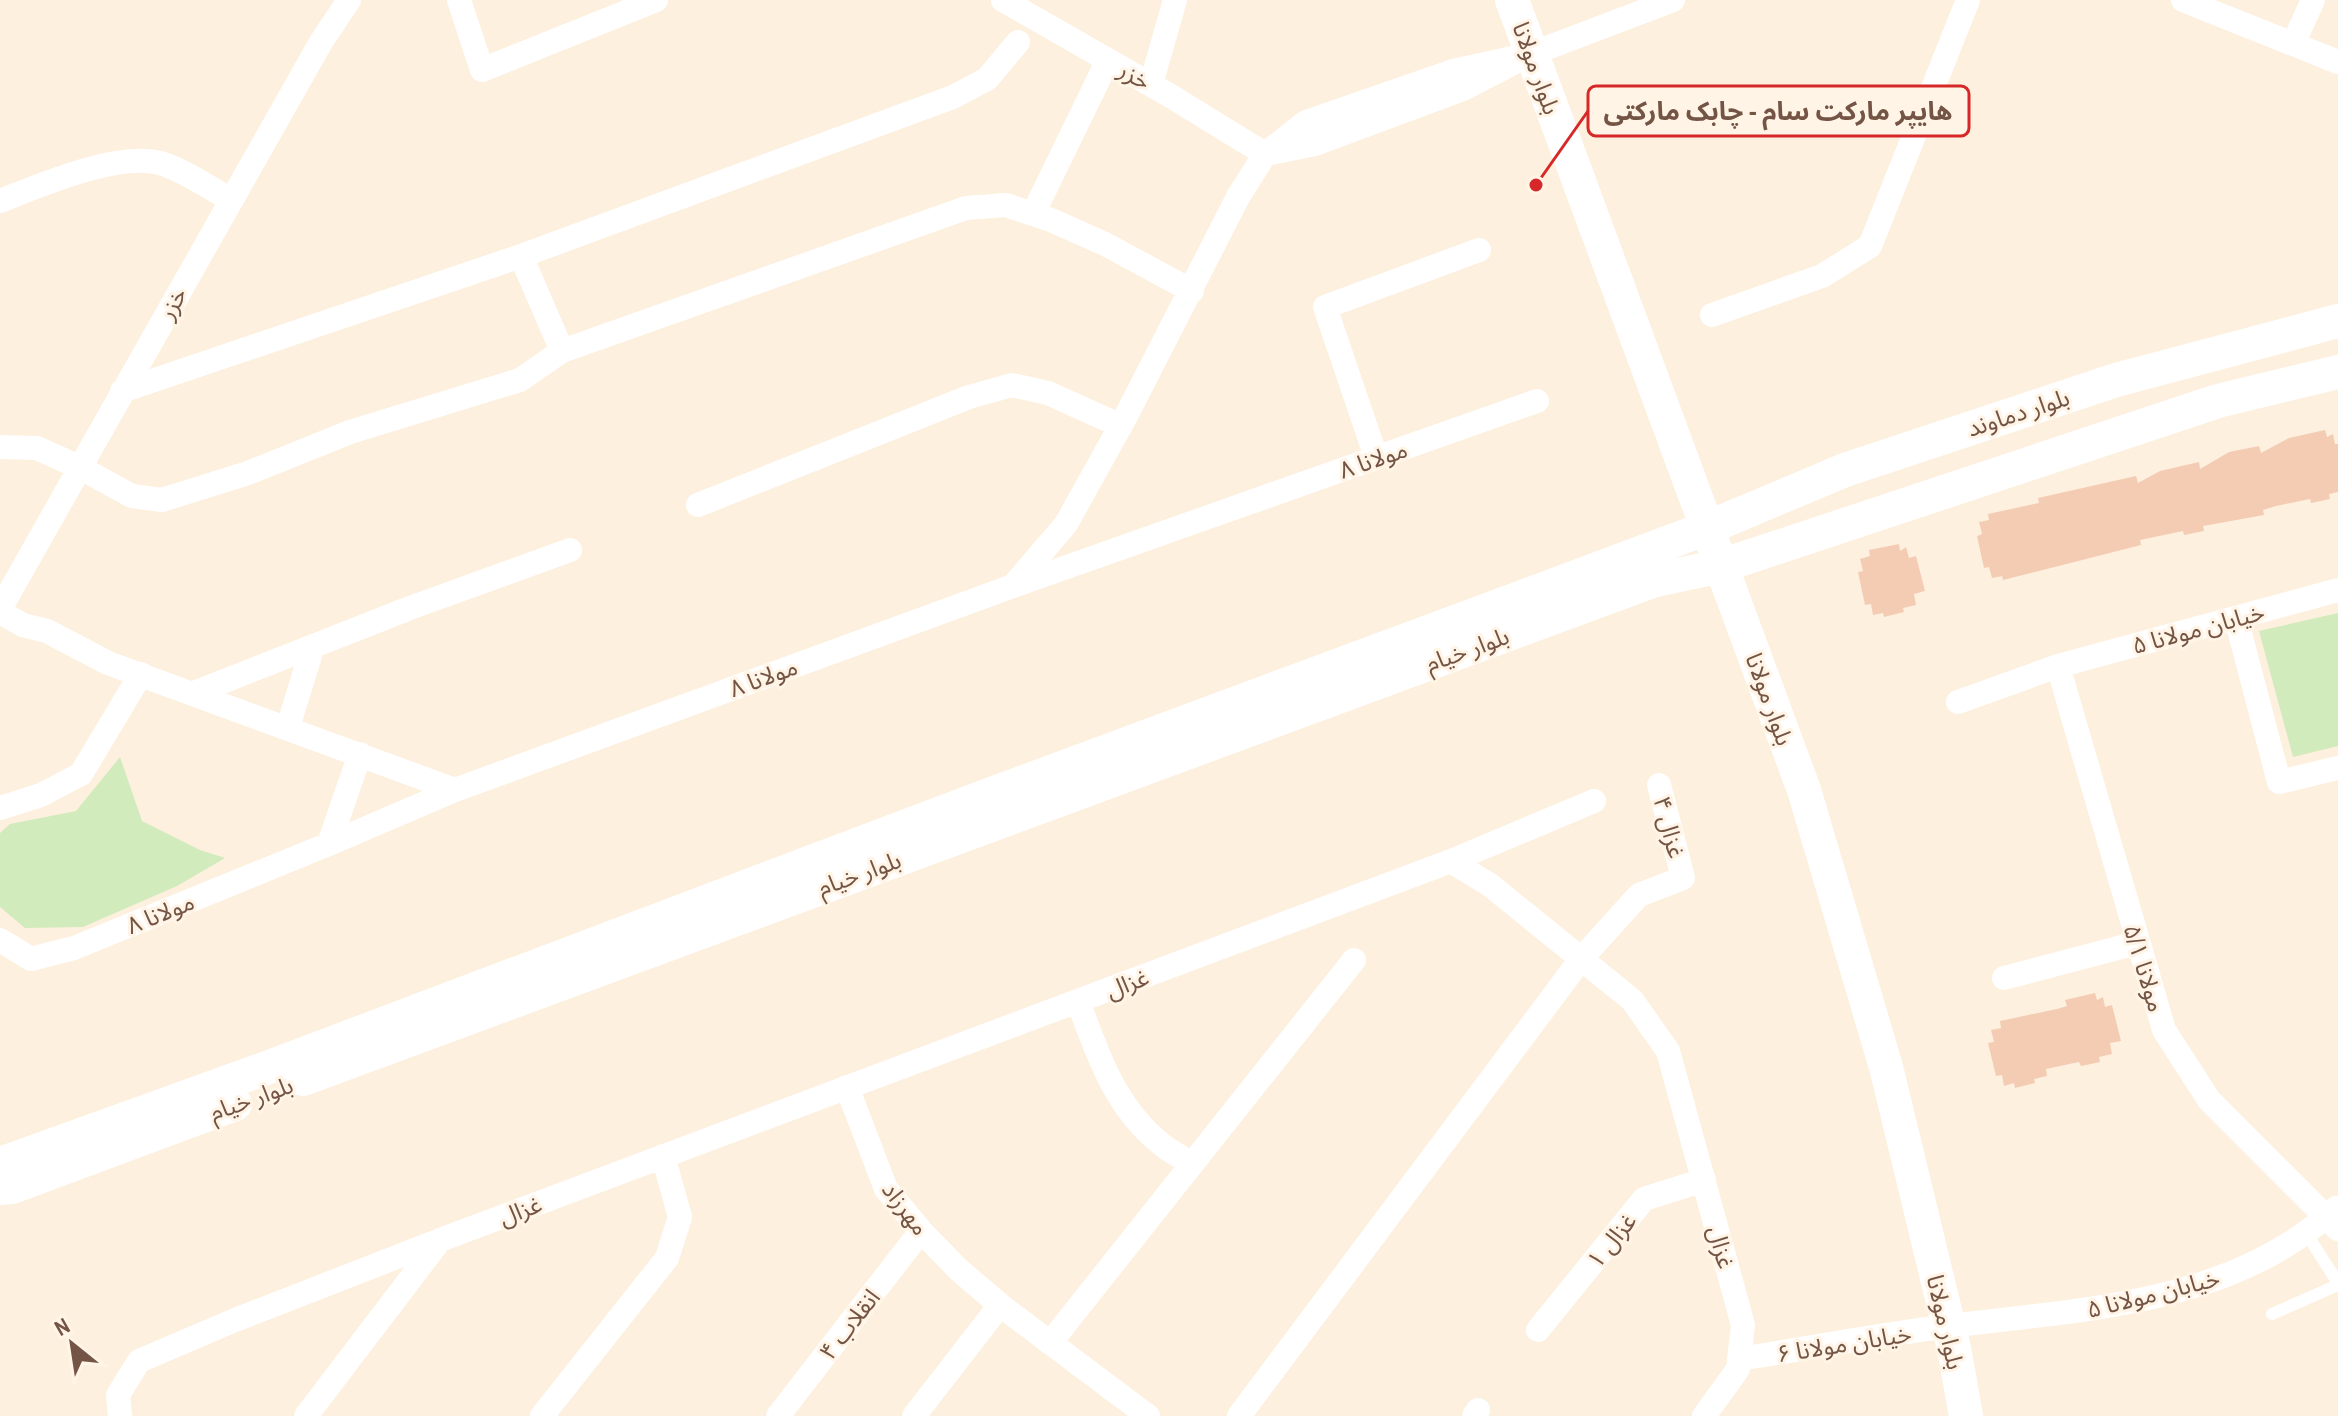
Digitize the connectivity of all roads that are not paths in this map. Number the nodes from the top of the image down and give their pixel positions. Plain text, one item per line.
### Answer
1 (349, 0) edge
2 (459, 0) edge
3 (656, 0) edge
4 (1003, 0) edge
5 (1175, 0) edge
6 (1512, 0) edge
7 (1673, 0) edge
8 (1968, 0) edge
9 (2183, 0) edge
10 (2313, 0) edge
11 (1018, 42) dead end
12 (2293, 44) junction
13 (1531, 54) junction
14 (1108, 60) junction
15 (2338, 62) edge
16 (1151, 84) junction
17 (1265, 154) junction
18 (231, 200) junction
19 (0, 201) edge
20 (1033, 214) junction
21 (1479, 250) dead end
22 (521, 256) junction
23 (1192, 291) junction
24 (1712, 315) dead end
25 (2338, 321) edge
26 (562, 351) junction
27 (2338, 372) edge
28 (122, 391) junction
29 (1537, 401) dead end
30 (1121, 426) junction
31 (0, 447) edge
32 (1376, 457) junction
33 (79, 467) junction
34 (698, 505) dead end
35 (1707, 528) junction
36 (570, 550) dead end
37 (1721, 566) junction
38 (1013, 586) junction
39 (2338, 590) edge
40 (0, 611) edge
41 (2236, 618) junction
42 (12, 627) edge
43 (313, 646) junction
44 (2058, 666) junction
45 (141, 674) junction
46 (194, 693) junction
47 (1958, 702) dead end
48 (288, 727) junction
49 (360, 754) junction
50 (2338, 768) edge
51 (1659, 785) dead end
52 (455, 790) junction
53 (1594, 801) dead end
54 (0, 808) edge
55 (329, 844) junction
56 (1451, 861) junction
57 (0, 940) edge
58 (2137, 943) junction
59 (1581, 959) junction
60 (1354, 960) dead end
61 (2004, 978) dead end
62 (1078, 1001) junction
63 (847, 1087) junction
64 (663, 1156) junction
65 (1191, 1163) junction
66 (0, 1164) edge
67 (1704, 1180) junction
68 (0, 1188) edge
69 (2334, 1217) edge
70 (921, 1231) junction
71 (2306, 1233) junction
72 (440, 1240) junction
73 (2338, 1284) edge
74 (1000, 1305) junction
75 (2272, 1314) dead end
76 (1948, 1326) junction
77 (1538, 1330) dead end
78 (1050, 1343) junction
79 (1739, 1359) junction
80 (120, 1416) edge
81 (306, 1416) edge
82 (542, 1416) edge
83 (778, 1416) edge
84 (914, 1416) edge
85 (1148, 1416) edge
86 (1239, 1416) edge
87 (1704, 1416) edge
88 (1966, 1416) edge

1 - 18 street, خزر
2 - 3 street
4 - 14 street, خزر
5 - 16 street
6 - 13 street, بلوار مولانا
7 - 13 street
8 - 24 street
9 - 12 street
10 - 12 street
11 - 22 street
12 - 15 street
13 - 17 street
13 - 35 street, بلوار مولانا
14 - 16 street, خزر
14 - 20 street
16 - 17 street, خزر
17 - 23 street
18 - 19 street
18 - 28 street, خزر
20 - 23 street
20 - 26 street
21 - 32 street
22 - 26 street
22 - 28 street
23 - 30 street
25 - 35 street, بلوار دماوند
26 - 33 street
27 - 37 street
28 - 33 street, خزر
29 - 32 street, مولانا ۸
30 - 34 street
30 - 38 street
31 - 33 street
32 - 38 street, مولانا ۸
33 - 40 street, خزر
35 - 37 street, بلوار مولانا
35 - 66 street, بلوار خیام
36 - 43 street
37 - 68 street, بلوار خیام
37 - 76 street, بلوار مولانا
38 - 52 street, مولانا ۸
39 - 41 street, خیابان مولانا ۵
40 - 42 street
41 - 44 street, خیابان مولانا ۵
41 - 50 street
42 - 45 street
43 - 46 street
43 - 48 street
44 - 47 street, خیابان مولانا ۵
44 - 58 street, مولانا ۵/۱
45 - 46 street
45 - 54 street
46 - 48 street
48 - 49 street
49 - 52 street
49 - 55 street
51 - 59 street, غزال ۴
52 - 55 street, مولانا ۸
53 - 56 street
55 - 57 street, مولانا ۸
56 - 59 street, غزال
56 - 62 street, غزال
58 - 61 street
58 - 69 street, مولانا ۵/۱
59 - 67 street, غزال
59 - 86 street
60 - 65 street
62 - 63 street, غزال
62 - 65 street
63 - 64 street, غزال
63 - 70 street, مهرزاد
64 - 72 street, غزال
64 - 82 street
65 - 78 street
67 - 77 street, غزال ۱
67 - 79 street, غزال
69 - 71 street, خیابان مولانا ۵
70 - 74 street, مهرزاد
70 - 83 street, انقلاب ۴
71 - 73 lane
71 - 76 street, خیابان مولانا ۵
72 - 80 street, غزال
72 - 81 street
73 - 75 lane
74 - 78 street, مهرزاد
74 - 84 street
76 - 79 street, خیابان مولانا ۶
76 - 88 street, بلوار مولانا
78 - 85 street, مهرزاد
79 - 87 street

